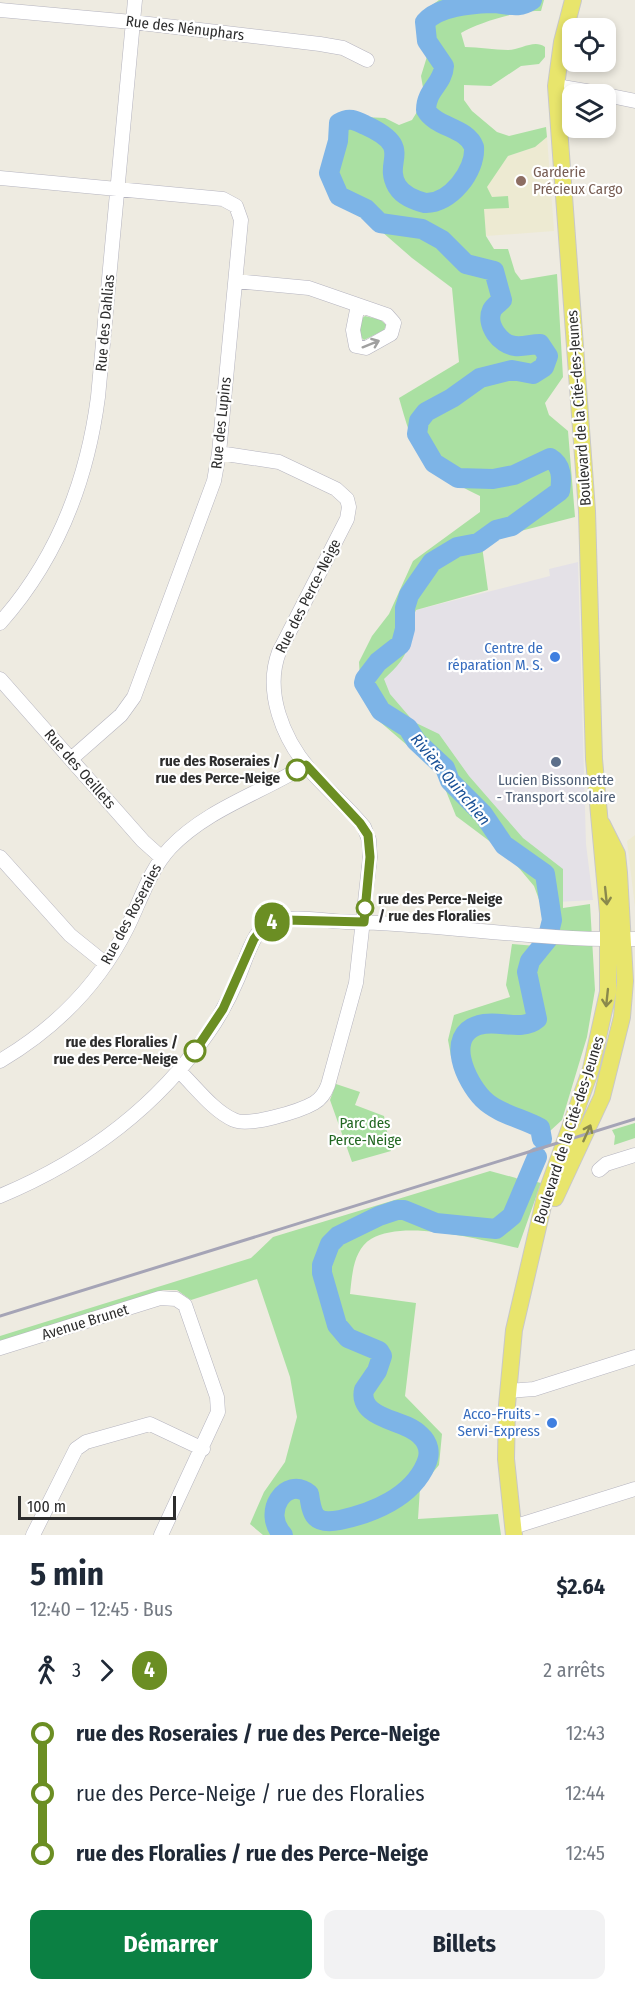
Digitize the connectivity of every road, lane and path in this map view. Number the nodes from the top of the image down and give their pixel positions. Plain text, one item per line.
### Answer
1 (135, 0) edge
2 (573, 0) edge
3 (0, 10) edge
4 (132, 22) junction
5 (367, 60) dead end
6 (556, 86) junction
7 (562, 87) edge
8 (616, 97) edge
9 (635, 101) edge
10 (0, 178) edge
11 (117, 189) junction
12 (236, 281) junction
13 (357, 305) dead end
14 (219, 453) junction
15 (0, 623) edge
16 (0, 679) edge
17 (71, 759) junction
18 (306, 765) junction
19 (0, 857) edge
20 (162, 858) junction
21 (364, 922) junction
22 (622, 939) edge
23 (106, 964) junction
24 (0, 1044) edge
25 (4, 1059) edge
26 (179, 1071) junction
27 (635, 1155) edge
28 (599, 1170) dead end
29 (0, 1196) edge
30 (0, 1348) edge
31 (635, 1357) edge
32 (508, 1391) junction
33 (202, 1449) junction
34 (635, 1489) edge
35 (514, 1531) edge
36 (33, 1535) edge
37 (161, 1535) edge

1 - 4 street, Rue des Dahlias
2 - 6 main road, Boulevard de la Cité-des-Jeunes
3 - 4 street, Rue des Nénuphars
4 - 5 street, Rue des Nénuphars
4 - 11 street, Rue des Dahlias
6 - 7 street
6 - 22 main road, Boulevard de la Cité-des-Jeunes
8 - 9 street
10 - 11 street
11 - 12 street, Rue des Lupins
11 - 15 street, Rue des Dahlias
12 - 13 street
12 - 14 street, Rue des Lupins
14 - 17 street, Rue des Lupins
14 - 18 street, Rue des Perce-Neige
16 - 17 street, Rue des Oeillets
17 - 20 street, Rue des Oeillets
18 - 20 street, Rue des Roseraies
18 - 21 street, Rue des Perce-Neige
19 - 23 street
20 - 23 street, Rue des Roseraies
21 - 22 street
21 - 26 street
21 - 26 street, Rue des Perce-Neige
22 - 32 main road, Boulevard de la Cité-des-Jeunes
23 - 25 street, Rue des Roseraies
24 - 25 street
26 - 29 street
27 - 28 street
30 - 33 street, Avenue Brunet
31 - 32 street
32 - 35 main road, Boulevard de la Cité-des-Jeunes
33 - 36 street
33 - 37 street
34 - 35 street

